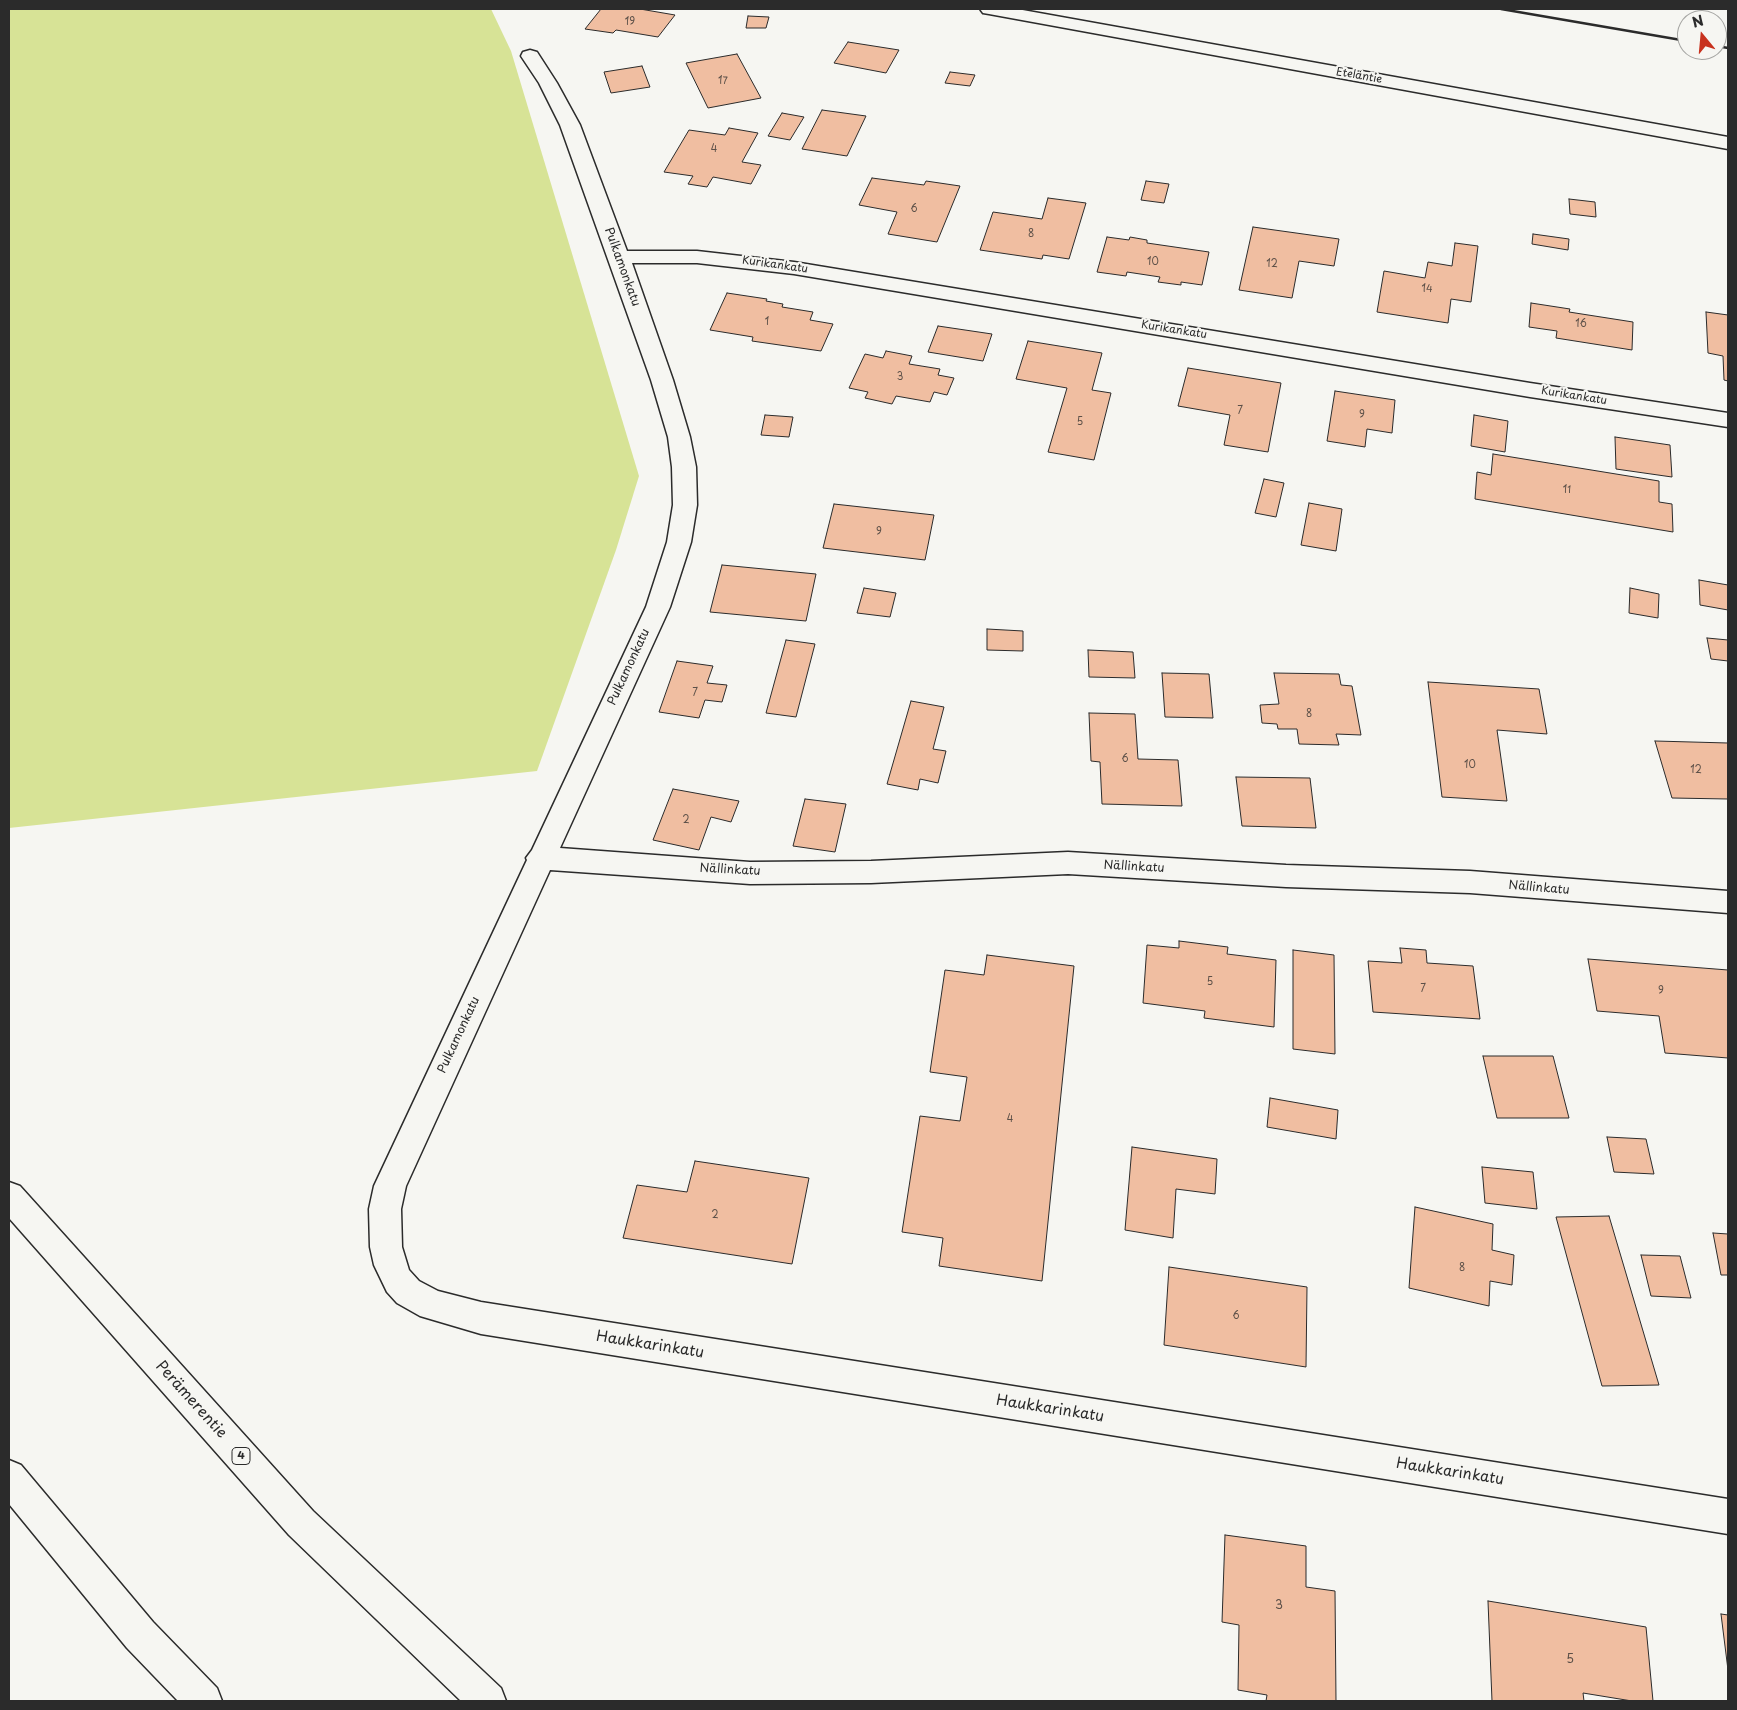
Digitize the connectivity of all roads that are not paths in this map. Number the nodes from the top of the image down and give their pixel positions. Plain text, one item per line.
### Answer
1 (989, 9) edge
2 (530, 56) dead end
3 (1728, 143) edge
4 (619, 257) junction
5 (1728, 420) edge
6 (540, 858) junction
7 (1728, 902) edge
8 (9, 1196) edge
9 (390, 1265) joint
10 (9, 1477) edge
11 (1728, 1517) edge
12 (204, 1701) edge
13 (488, 1701) edge

1 - 3 main road, Eteläntie
2 - 4 main road, Pulkamonkatu
4 - 5 main road, Kurikankatu
4 - 6 main road, Pulkamonkatu
6 - 7 main road, Nällinkatu
6 - 9 main road, Pulkamonkatu
8 - 13 main road, Perämerentie / 4
9 - 11 main road, Haukkarinkatu
10 - 12 main road

